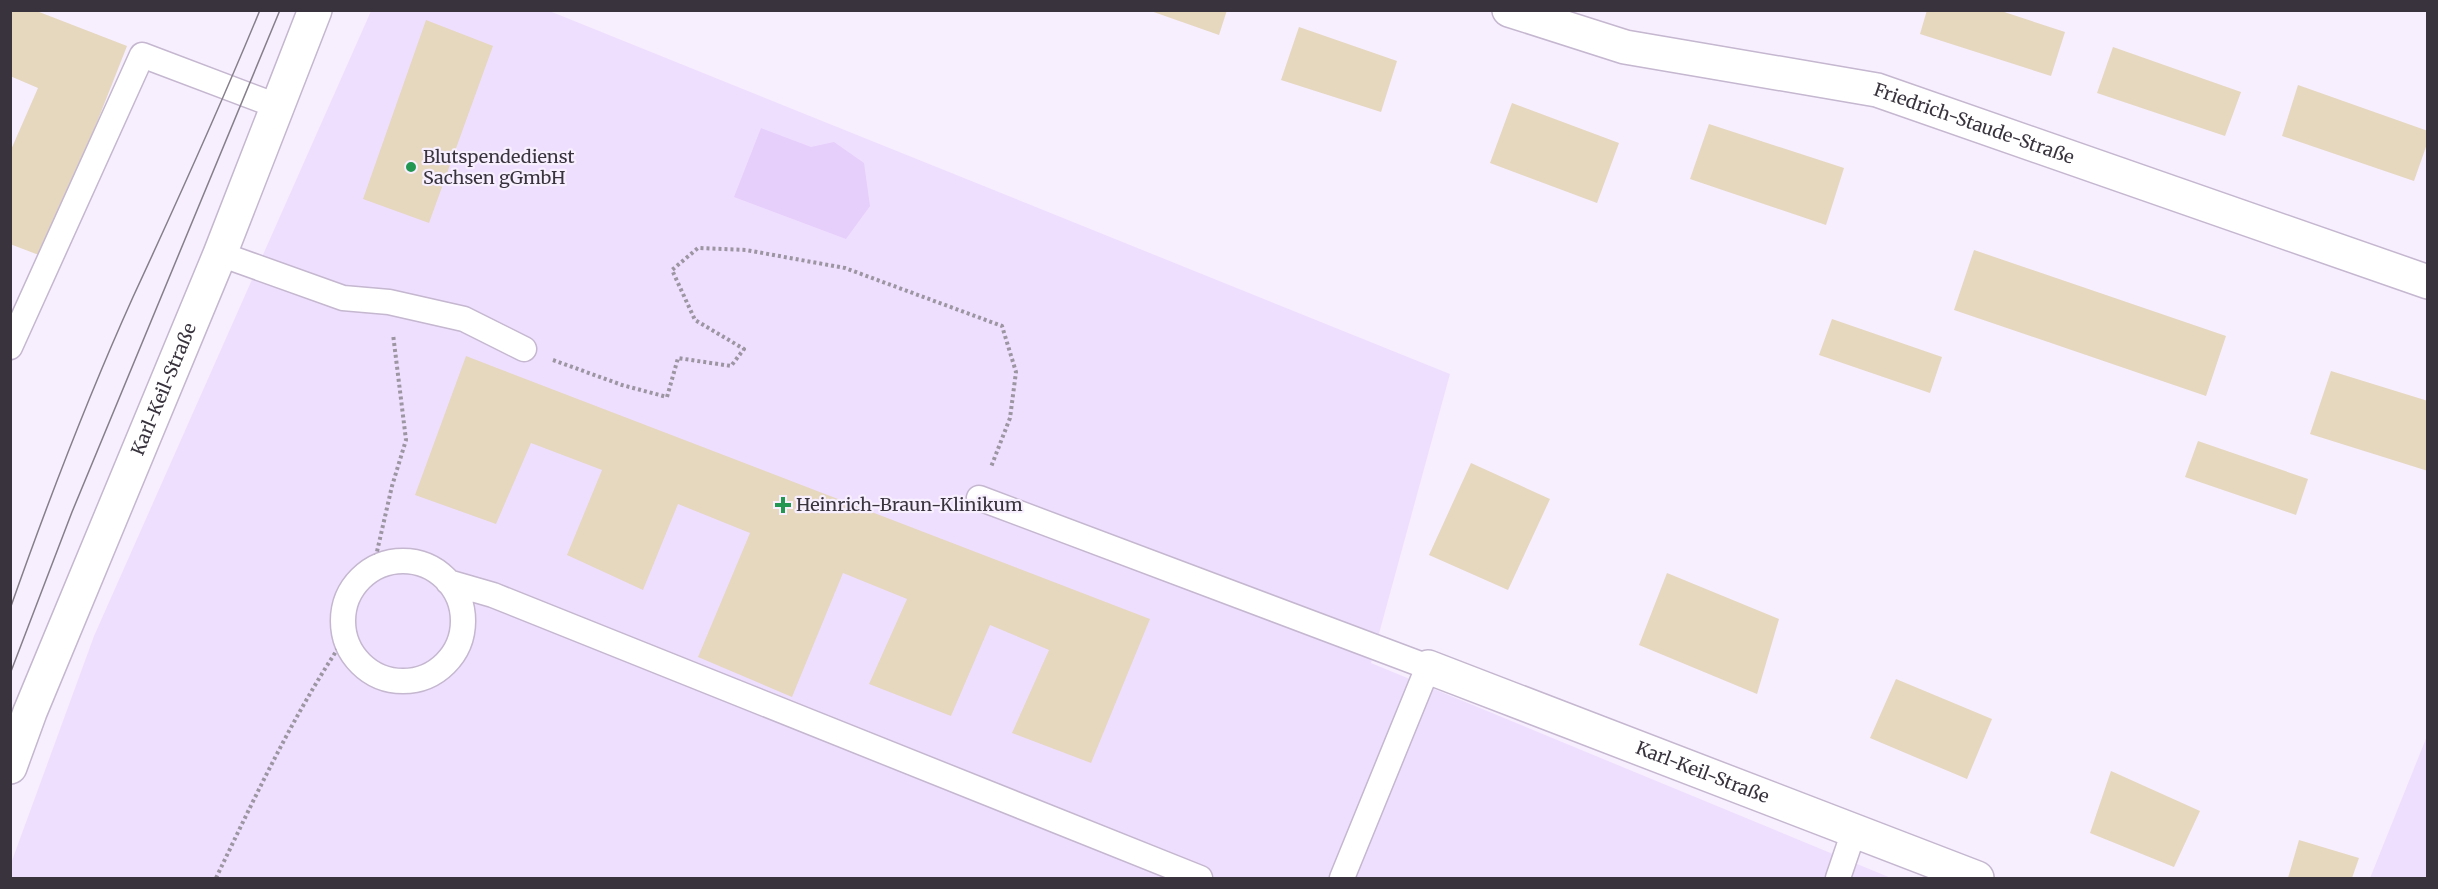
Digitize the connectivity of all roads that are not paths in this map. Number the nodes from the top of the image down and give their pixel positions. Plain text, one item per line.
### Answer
1 (315, 10) edge
2 (1509, 10) edge
3 (277, 106) junction
4 (220, 254) junction
5 (2427, 282) edge
6 (10, 347) edge
7 (524, 349) road end
8 (979, 498) road end
9 (448, 582) junction
10 (1428, 667) junction
11 (10, 767) edge
12 (1854, 831) junction
13 (1200, 879) edge
14 (1341, 879) edge
15 (1838, 879) edge
16 (1977, 879) edge

1 - 3 street, Karl-Keil-Straße
2 - 5 street, Friedrich-Staude-Straße
3 - 4 street, Karl-Keil-Straße
3 - 6 lane
4 - 7 lane
4 - 11 street, Karl-Keil-Straße
8 - 10 lane
9 - 9 lane
9 - 13 lane
10 - 12 street, Karl-Keil-Straße
10 - 14 lane
12 - 15 lane
12 - 16 street, Karl-Keil-Straße

